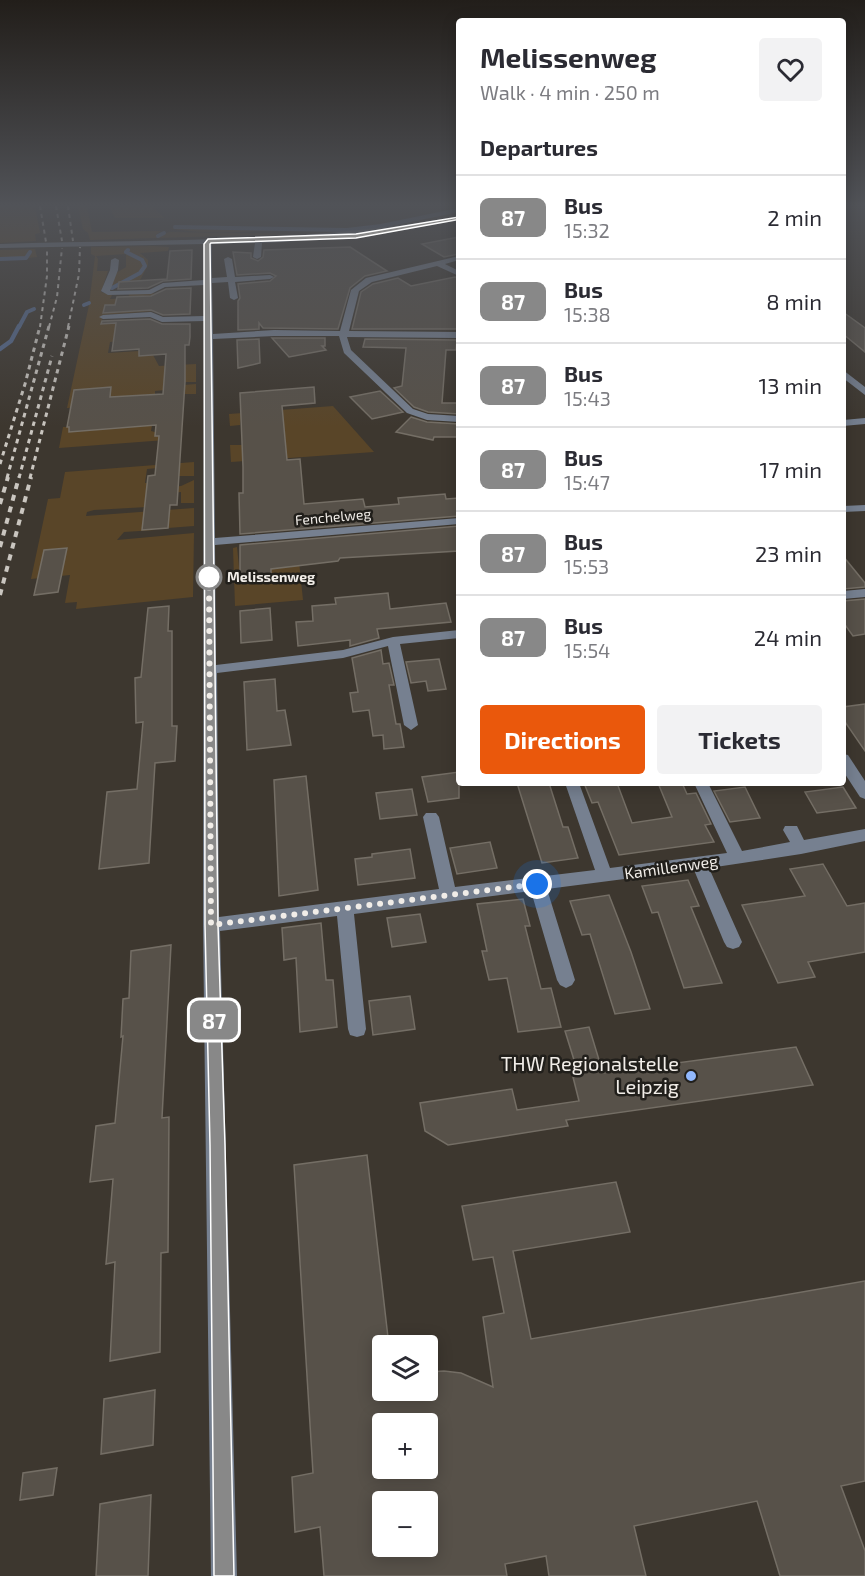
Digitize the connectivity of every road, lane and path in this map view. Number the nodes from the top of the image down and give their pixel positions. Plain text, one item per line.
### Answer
1 (110, 280) edge
2 (232, 280) junction
3 (238, 280) edge
4 (377, 280) edge
5 (208, 281) junction
6 (234, 298) dead end
7 (103, 317) dead end
8 (208, 318) junction
9 (344, 333) junction
10 (456, 335) edge
11 (208, 337) junction
12 (846, 376) edge
13 (865, 392) edge
14 (456, 419) edge
15 (865, 421) edge
16 (846, 423) edge
17 (865, 508) edge
18 (846, 509) edge
19 (456, 521) edge
20 (208, 542) junction
21 (865, 593) edge
22 (846, 595) edge
23 (456, 634) edge
24 (393, 641) junction
25 (208, 670) junction
26 (411, 725) dead end
27 (846, 764) edge
28 (573, 786) edge
29 (702, 786) edge
30 (865, 793) edge
31 (431, 817) dead end
32 (790, 830) dead end
33 (865, 835) edge
34 (801, 848) junction
35 (737, 858) junction
36 (699, 863) junction
37 (605, 875) junction
38 (537, 884) junction
39 (449, 895) junction
40 (345, 908) junction
41 (211, 925) junction
42 (733, 942) dead end
43 (566, 980) dead end
44 (357, 1029) dead end
45 (224, 1576) edge

1 - 5 street
2 - 3 street
2 - 5 street
2 - 6 street
4 - 9 street
5 - 8 street
7 - 8 street
8 - 11 street
9 - 10 street
9 - 11 street
9 - 14 street
11 - 20 street
12 - 13 street
15 - 16 street
17 - 18 street
19 - 20 street, Fenchelweg
20 - 25 street
21 - 22 street
23 - 24 street
24 - 25 street
24 - 26 street
25 - 41 street
27 - 30 street
28 - 37 street, Kamillenweg
29 - 35 street, Kamillenweg
31 - 39 street
32 - 34 street
33 - 34 street, Kamillenweg
34 - 35 street, Kamillenweg
35 - 36 street, Kamillenweg
36 - 37 street, Kamillenweg
36 - 42 street
37 - 38 street, Kamillenweg
38 - 39 street, Kamillenweg
38 - 43 street
39 - 40 street, Kamillenweg
40 - 41 street, Kamillenweg
40 - 44 street
41 - 45 street

